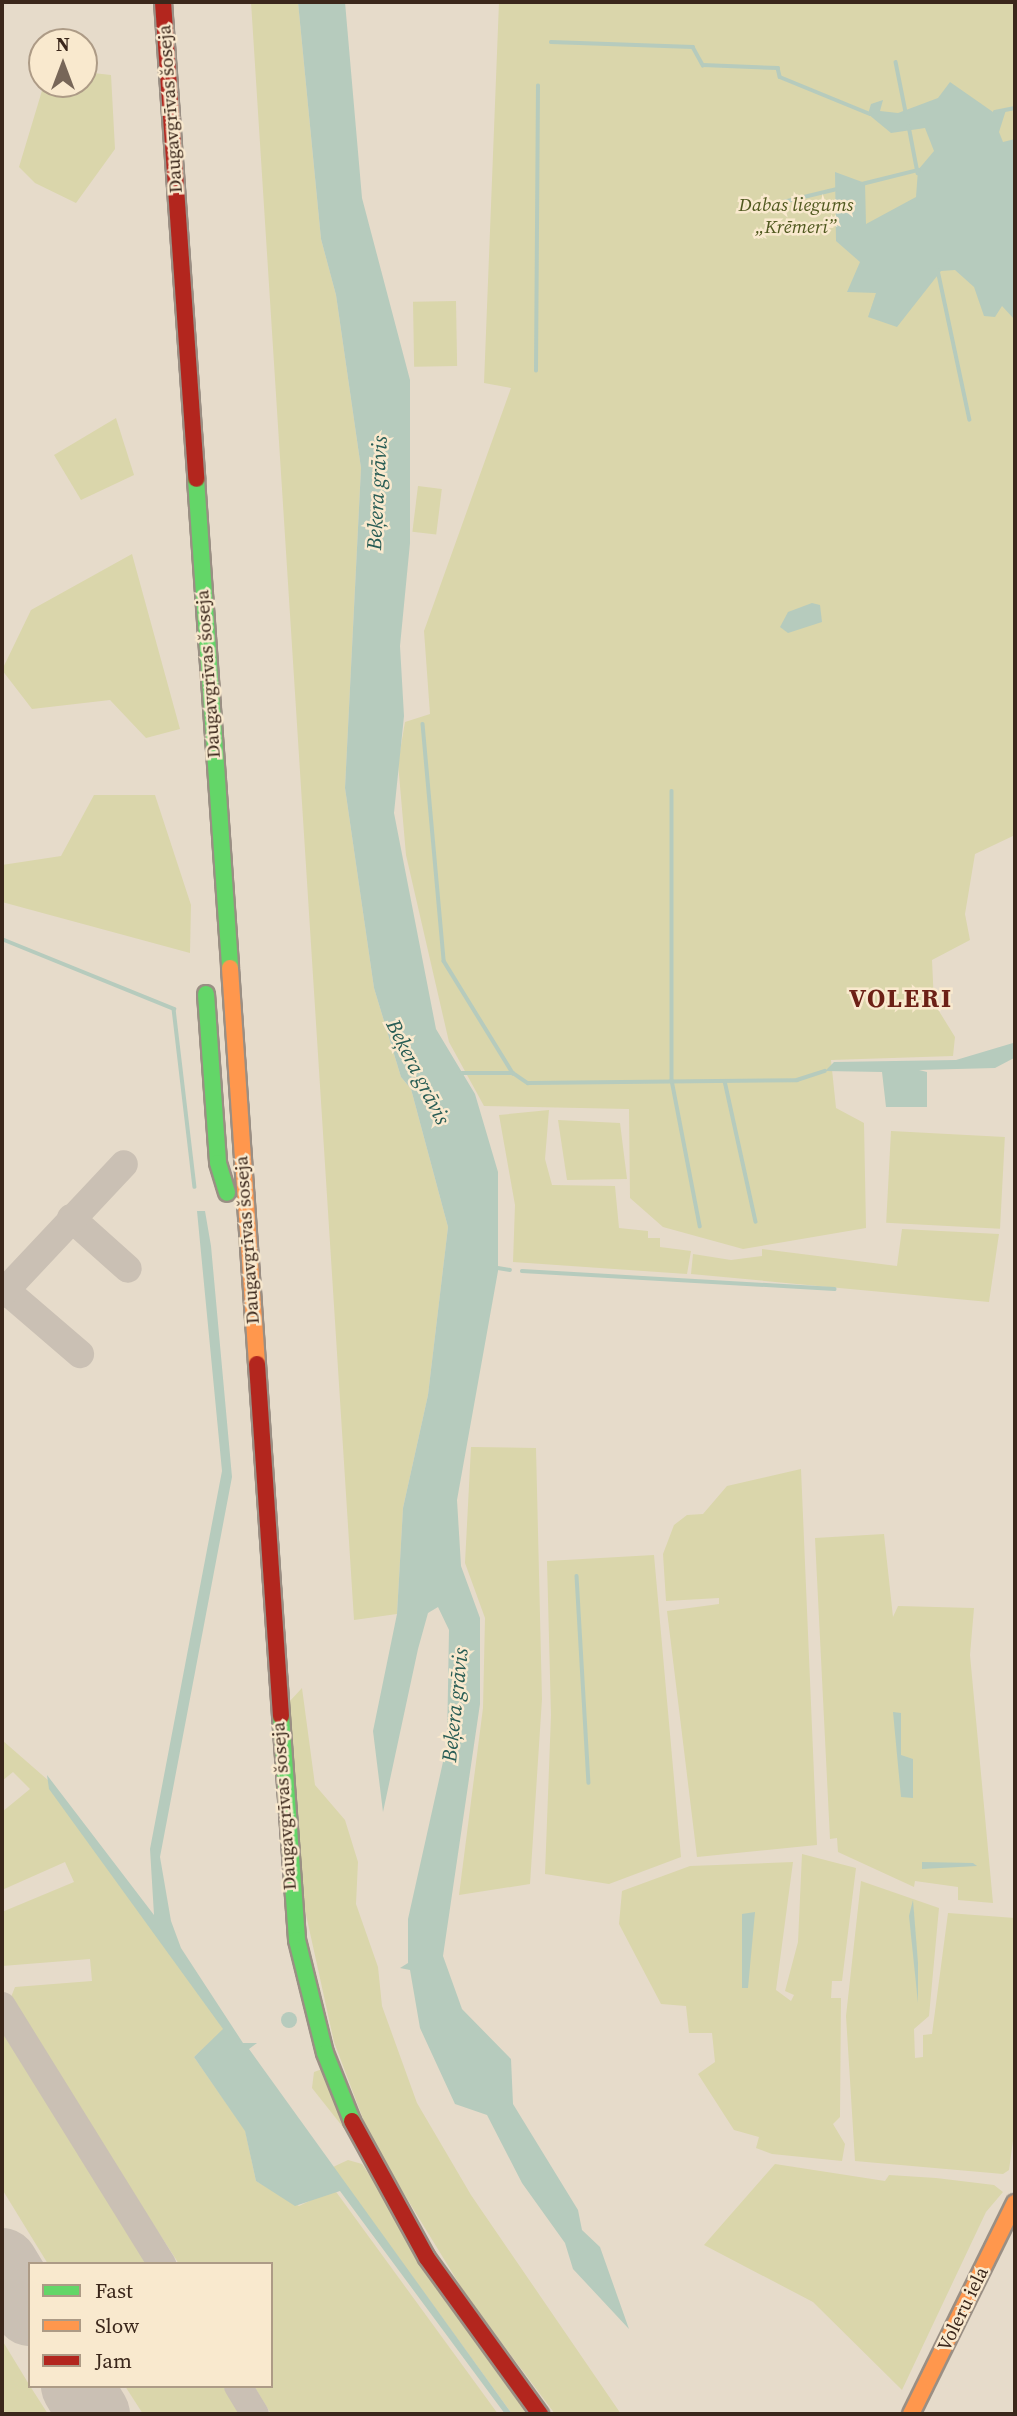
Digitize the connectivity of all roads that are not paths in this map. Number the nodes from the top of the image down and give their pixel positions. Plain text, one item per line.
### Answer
1 (163, 2) edge
2 (206, 994) dead end
3 (228, 1193) dead end
4 (1015, 2203) edge
5 (540, 2414) edge
6 (911, 2414) edge

1 - 5 main road, Daugavgrīvas šoseja
2 - 3 main road
4 - 6 main road, Voleru iela

